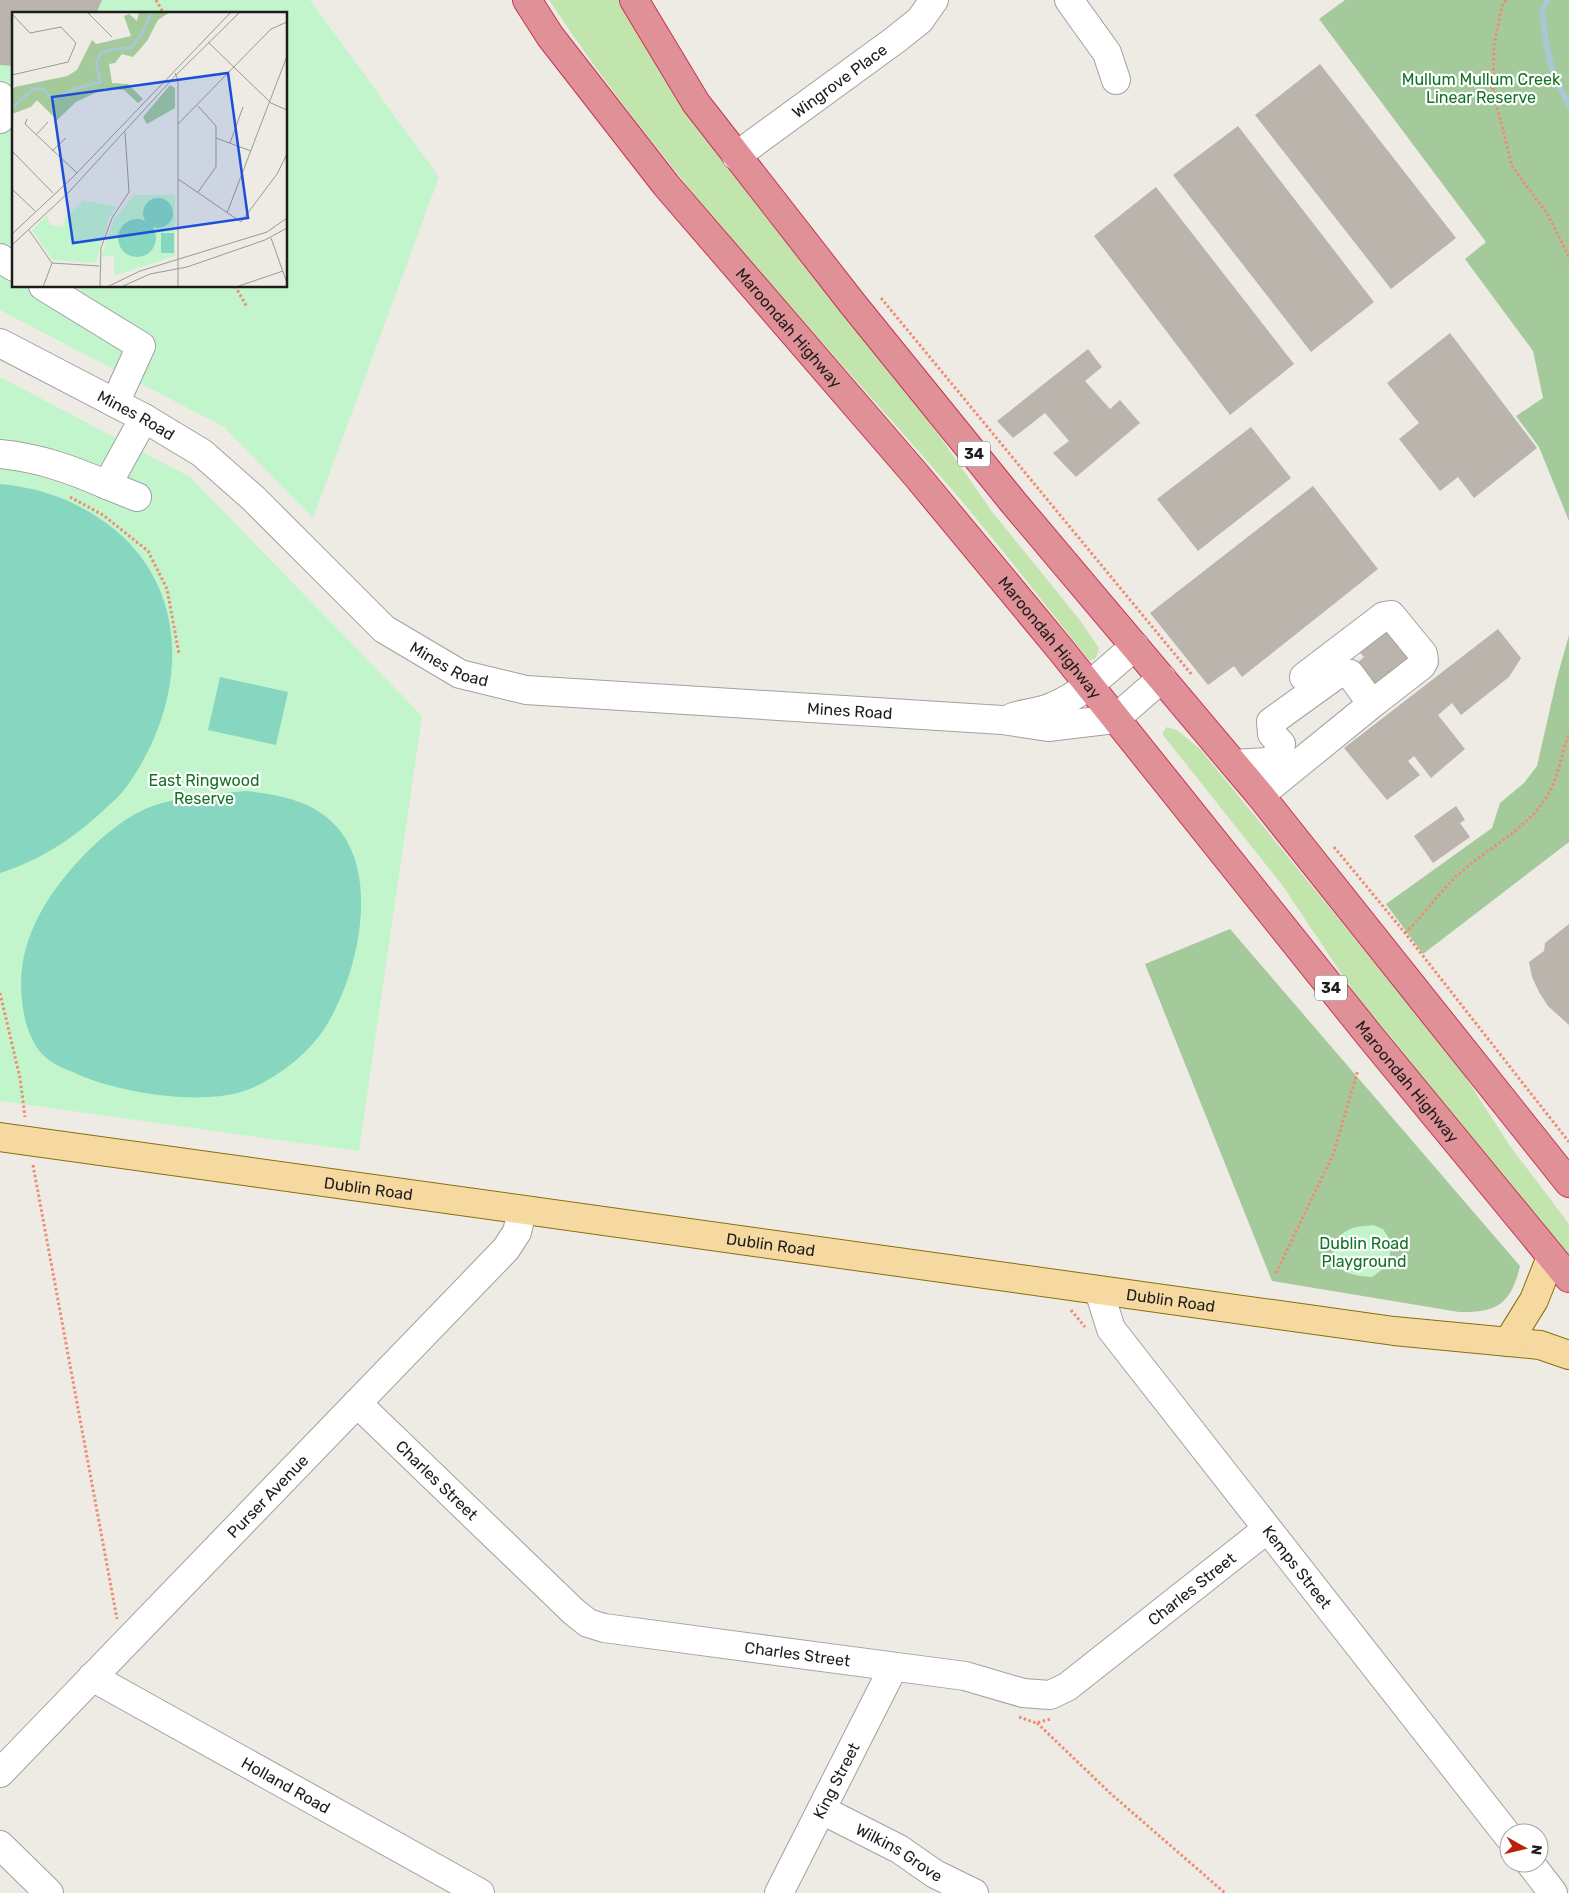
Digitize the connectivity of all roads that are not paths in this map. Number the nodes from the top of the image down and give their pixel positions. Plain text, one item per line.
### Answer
1 (527, 0) edge
2 (634, 0) edge
3 (934, 0) edge
4 (1069, 0) edge
5 (1116, 80) dead end
6 (0, 96) edge
7 (0, 119) edge
8 (736, 156) junction
9 (0, 258) edge
10 (12, 266) edge
11 (46, 288) edge
12 (0, 343) edge
13 (115, 403) junction
14 (144, 418) junction
15 (0, 454) edge
16 (107, 485) junction
17 (137, 497) dead end
18 (1135, 646) junction
19 (1162, 678) junction
20 (1089, 684) junction
21 (1372, 704) junction
22 (1279, 716) junction
23 (1115, 719) junction
24 (1002, 720) junction
25 (1234, 764) junction
26 (1260, 795) junction
27 (0, 1137) edge
28 (1569, 1182) edge
29 (522, 1211) junction
30 (1551, 1257) junction
31 (1569, 1278) edge
32 (1099, 1291) junction
33 (1569, 1337) edge
34 (1508, 1342) junction
35 (1540, 1345) junction
36 (1569, 1356) edge
37 (357, 1403) junction
38 (1267, 1529) junction
39 (893, 1668) junction
40 (92, 1677) junction
41 (0, 1773) edge
42 (822, 1810) junction
43 (1499, 1824) edge
44 (0, 1845) edge
45 (1538, 1873) edge
46 (49, 1893) edge
47 (480, 1893) edge
48 (779, 1893) edge
49 (974, 1893) edge
50 (1553, 1893) edge

1 - 20 highway, Maroondah Highway / 34
2 - 8 highway, 34
3 - 8 street, Wingrove Place
4 - 5 street
6 - 7 street
8 - 18 highway, 34
9 - 10 street
11 - 13 street
12 - 13 street, Mines Road
13 - 14 street, Mines Road
14 - 16 street
14 - 24 street, Mines Road
15 - 16 street
16 - 17 street
18 - 19 highway, 34
18 - 20 street, Mines Road
19 - 23 street
19 - 25 highway, 34
20 - 23 highway, Maroondah Highway / 34
20 - 24 street, Mines Road
21 - 22 street
21 - 22 street
21 - 26 street
22 - 25 street
23 - 24 street, Mines Road
23 - 30 highway, Maroondah Highway / 34
25 - 26 highway, 34
26 - 28 highway, 34
27 - 29 main road, Dublin Road
29 - 32 main road, Dublin Road
29 - 37 street, Purser Avenue
30 - 31 highway, Maroondah Highway / 34
30 - 34 main road
32 - 34 main road, Dublin Road
32 - 38 street, Kemps Street
33 - 35 main road, Dublin Road
34 - 35 main road, Dublin Road
35 - 36 main road, Dublin Road
37 - 39 street, Charles Street
37 - 40 street, Purser Avenue
38 - 39 street, Charles Street
38 - 43 street, Kemps Street
39 - 42 street, King Street
40 - 41 street, Purser Avenue
40 - 47 street, Holland Road
42 - 48 street, King Street
42 - 49 street, Wilkins Grove
44 - 46 street
45 - 50 street

